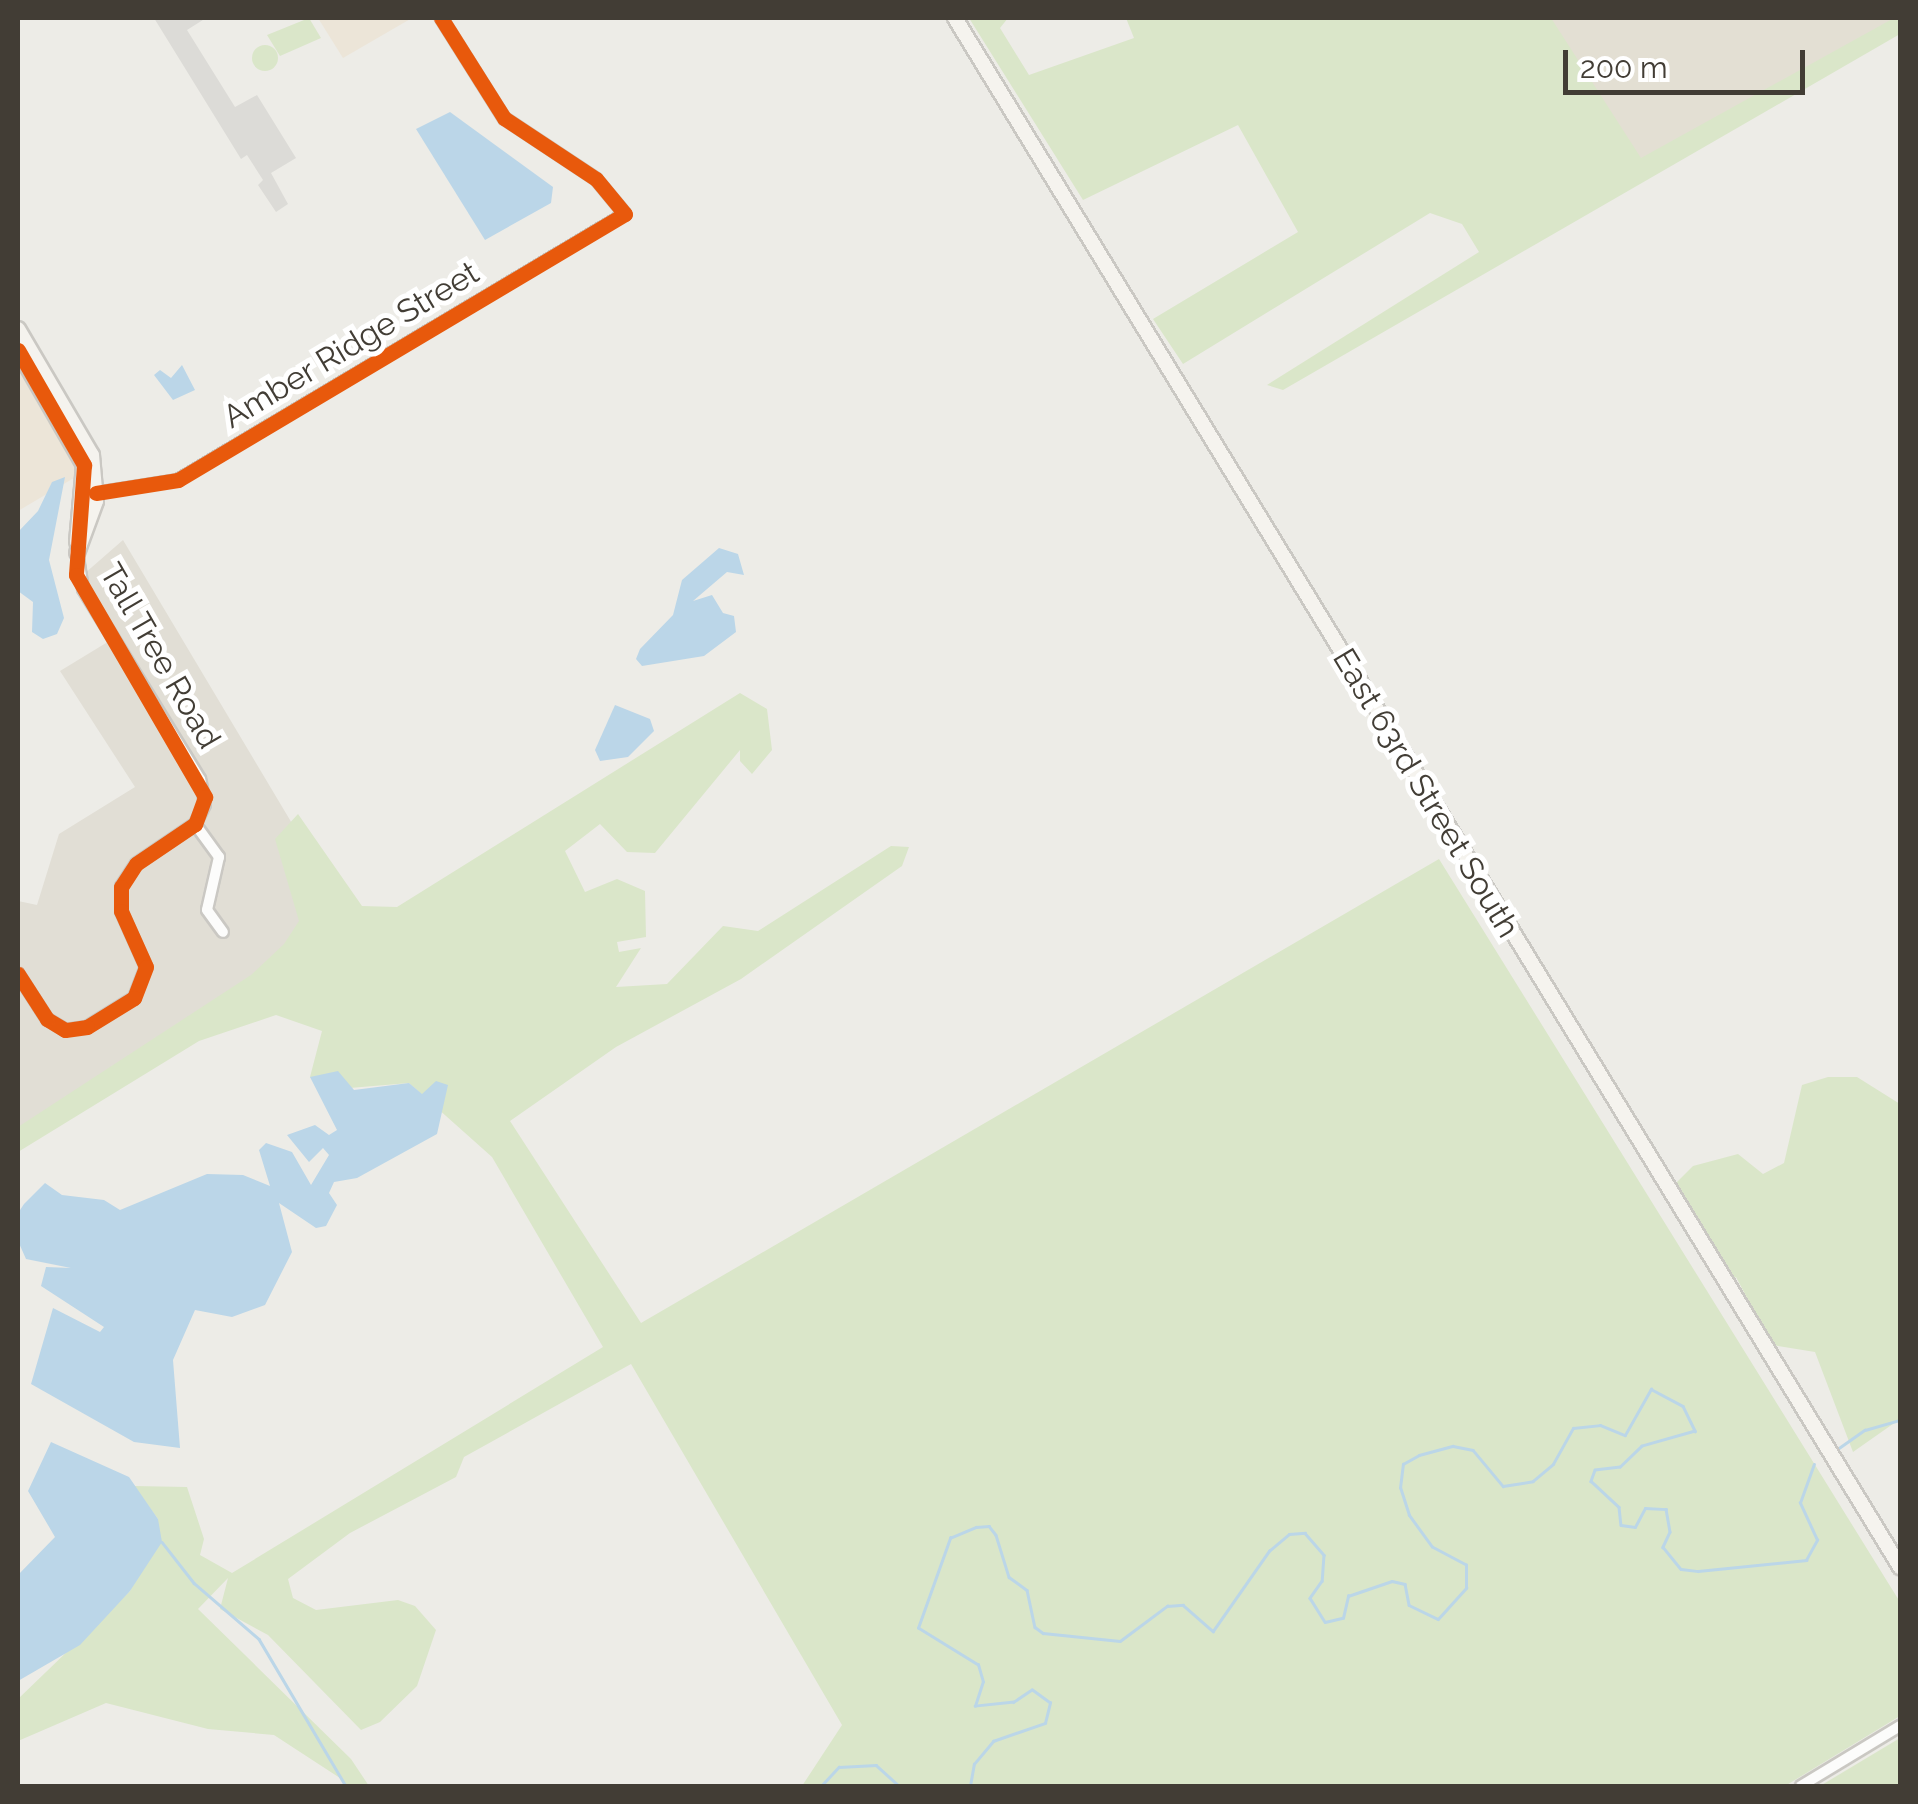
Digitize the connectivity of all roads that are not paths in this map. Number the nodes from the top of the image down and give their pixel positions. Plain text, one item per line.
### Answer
1 (442, 18) edge
2 (956, 18) edge
3 (18, 329) edge
4 (18, 350) edge
5 (96, 493) junction
6 (76, 553) junction
7 (196, 824) junction
8 (222, 932) dead end
9 (18, 974) edge
10 (1900, 1566) edge
11 (1900, 1726) edge
12 (1800, 1786) edge

1 - 5 street, Amber Ridge Street
2 - 10 main road, East 63rd Street South
3 - 5 main road, Tall Tree Road
4 - 6 main road, Tall Tree Road
5 - 6 main road, Tall Tree Road
6 - 7 street, Tall Tree Road
7 - 8 street
7 - 9 street
11 - 12 street

